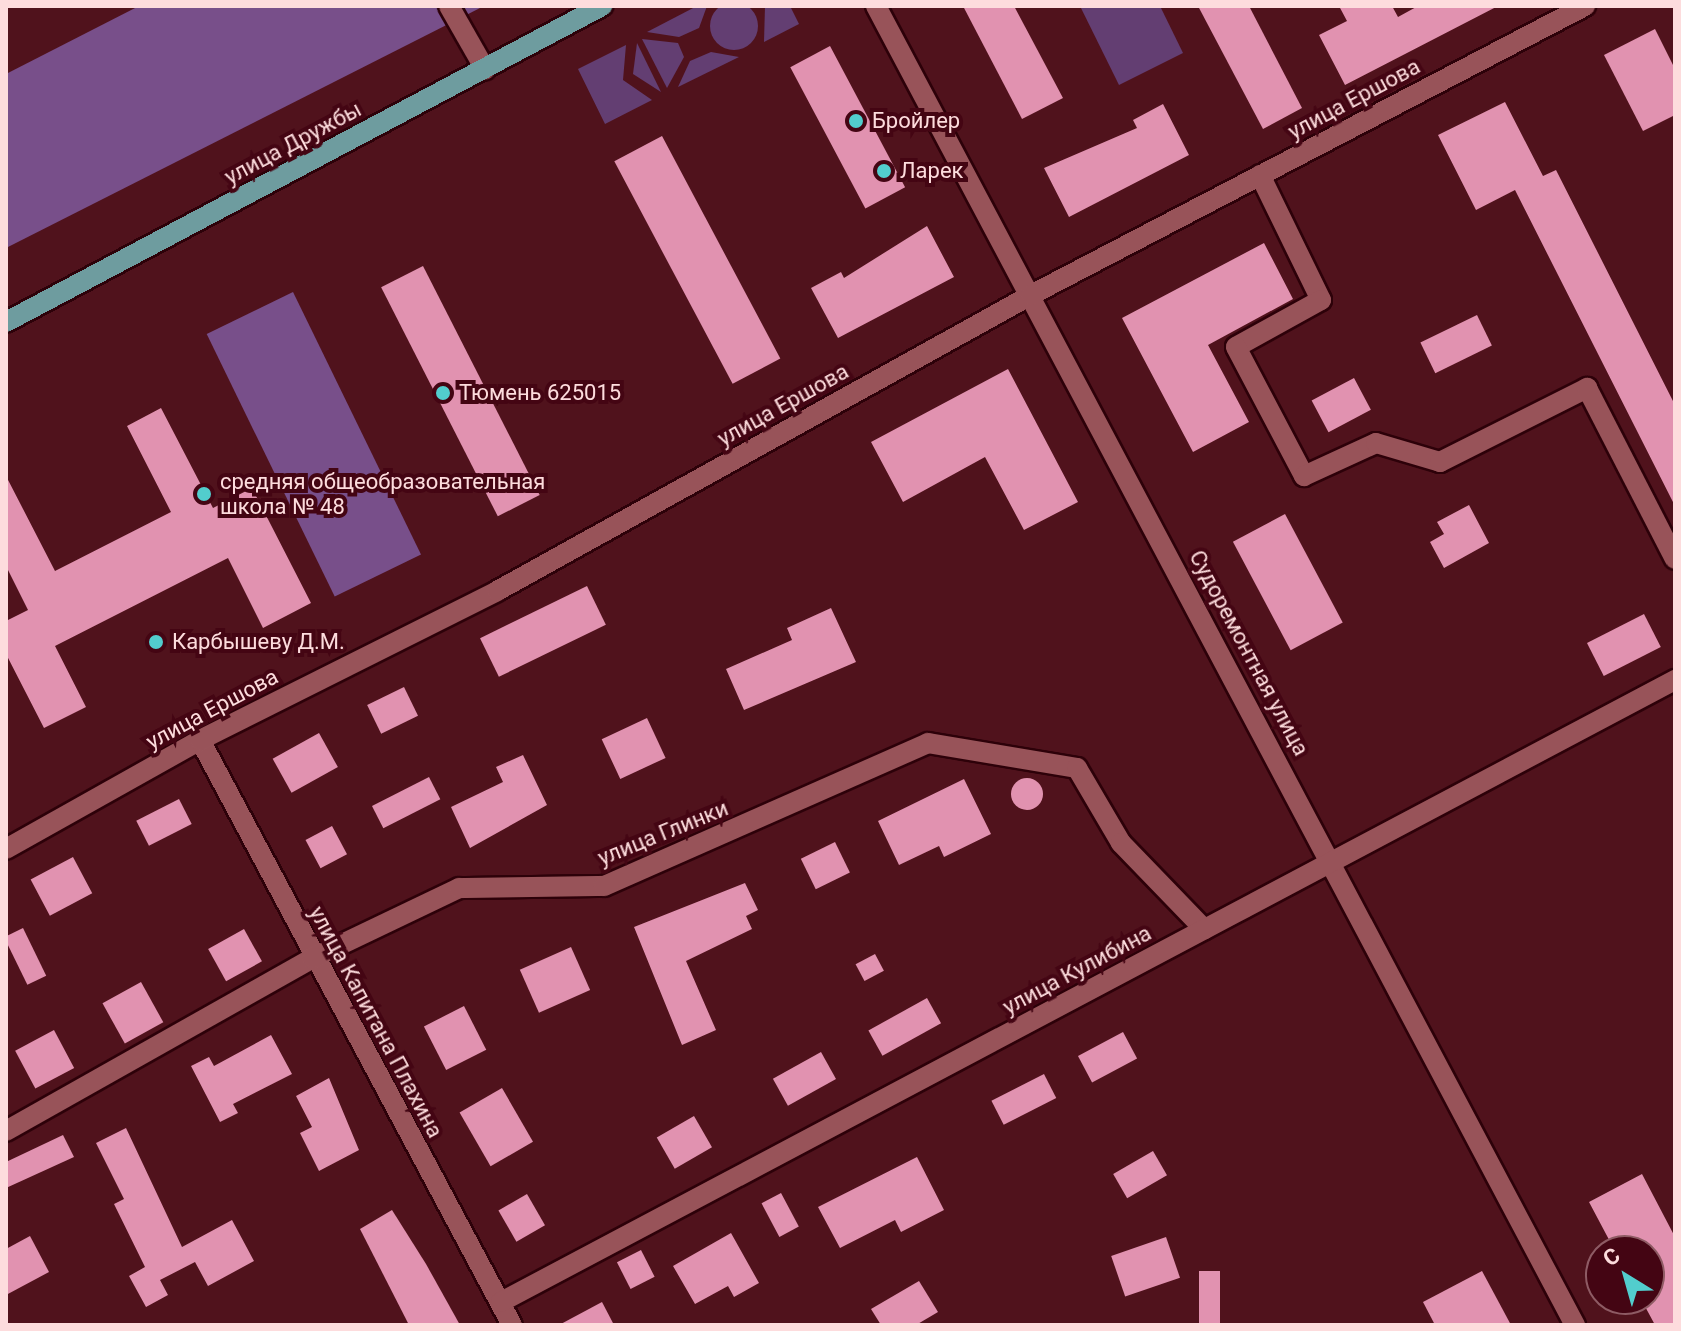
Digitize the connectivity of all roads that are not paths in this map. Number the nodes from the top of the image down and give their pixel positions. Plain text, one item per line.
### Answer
1 (449, 6) edge
2 (602, 6) edge
3 (876, 6) edge
4 (1585, 6) edge
5 (485, 69) junction
6 (1260, 175) junction
7 (1031, 295) junction
8 (6, 322) edge
9 (1675, 559) edge
10 (1675, 680) edge
11 (200, 740) junction
12 (6, 849) edge
13 (1333, 861) junction
14 (1204, 929) junction
15 (313, 958) junction
16 (6, 1131) edge
17 (501, 1302) junction
18 (512, 1325) edge
19 (1575, 1325) edge

1 - 5 street
2 - 5 main road, улица Дружбы
3 - 7 street, Судоремонтная улица
4 - 6 street, улица Ершова
5 - 8 main road, улица Дружбы
6 - 7 street, улица Ершова
6 - 9 street
7 - 11 street, улица Ершова
7 - 13 street, Судоремонтная улица
10 - 13 street, улица Кулибина
11 - 12 street, улица Ершова
11 - 15 street, улица Капитана Плахина
13 - 14 street, улица Кулибина
13 - 19 street, Судоремонтная улица
14 - 15 street, улица Глинки
14 - 17 street, улица Кулибина
15 - 16 street, улица Глинки
15 - 17 street, улица Капитана Плахина
17 - 18 street, улица Капитана Плахина

